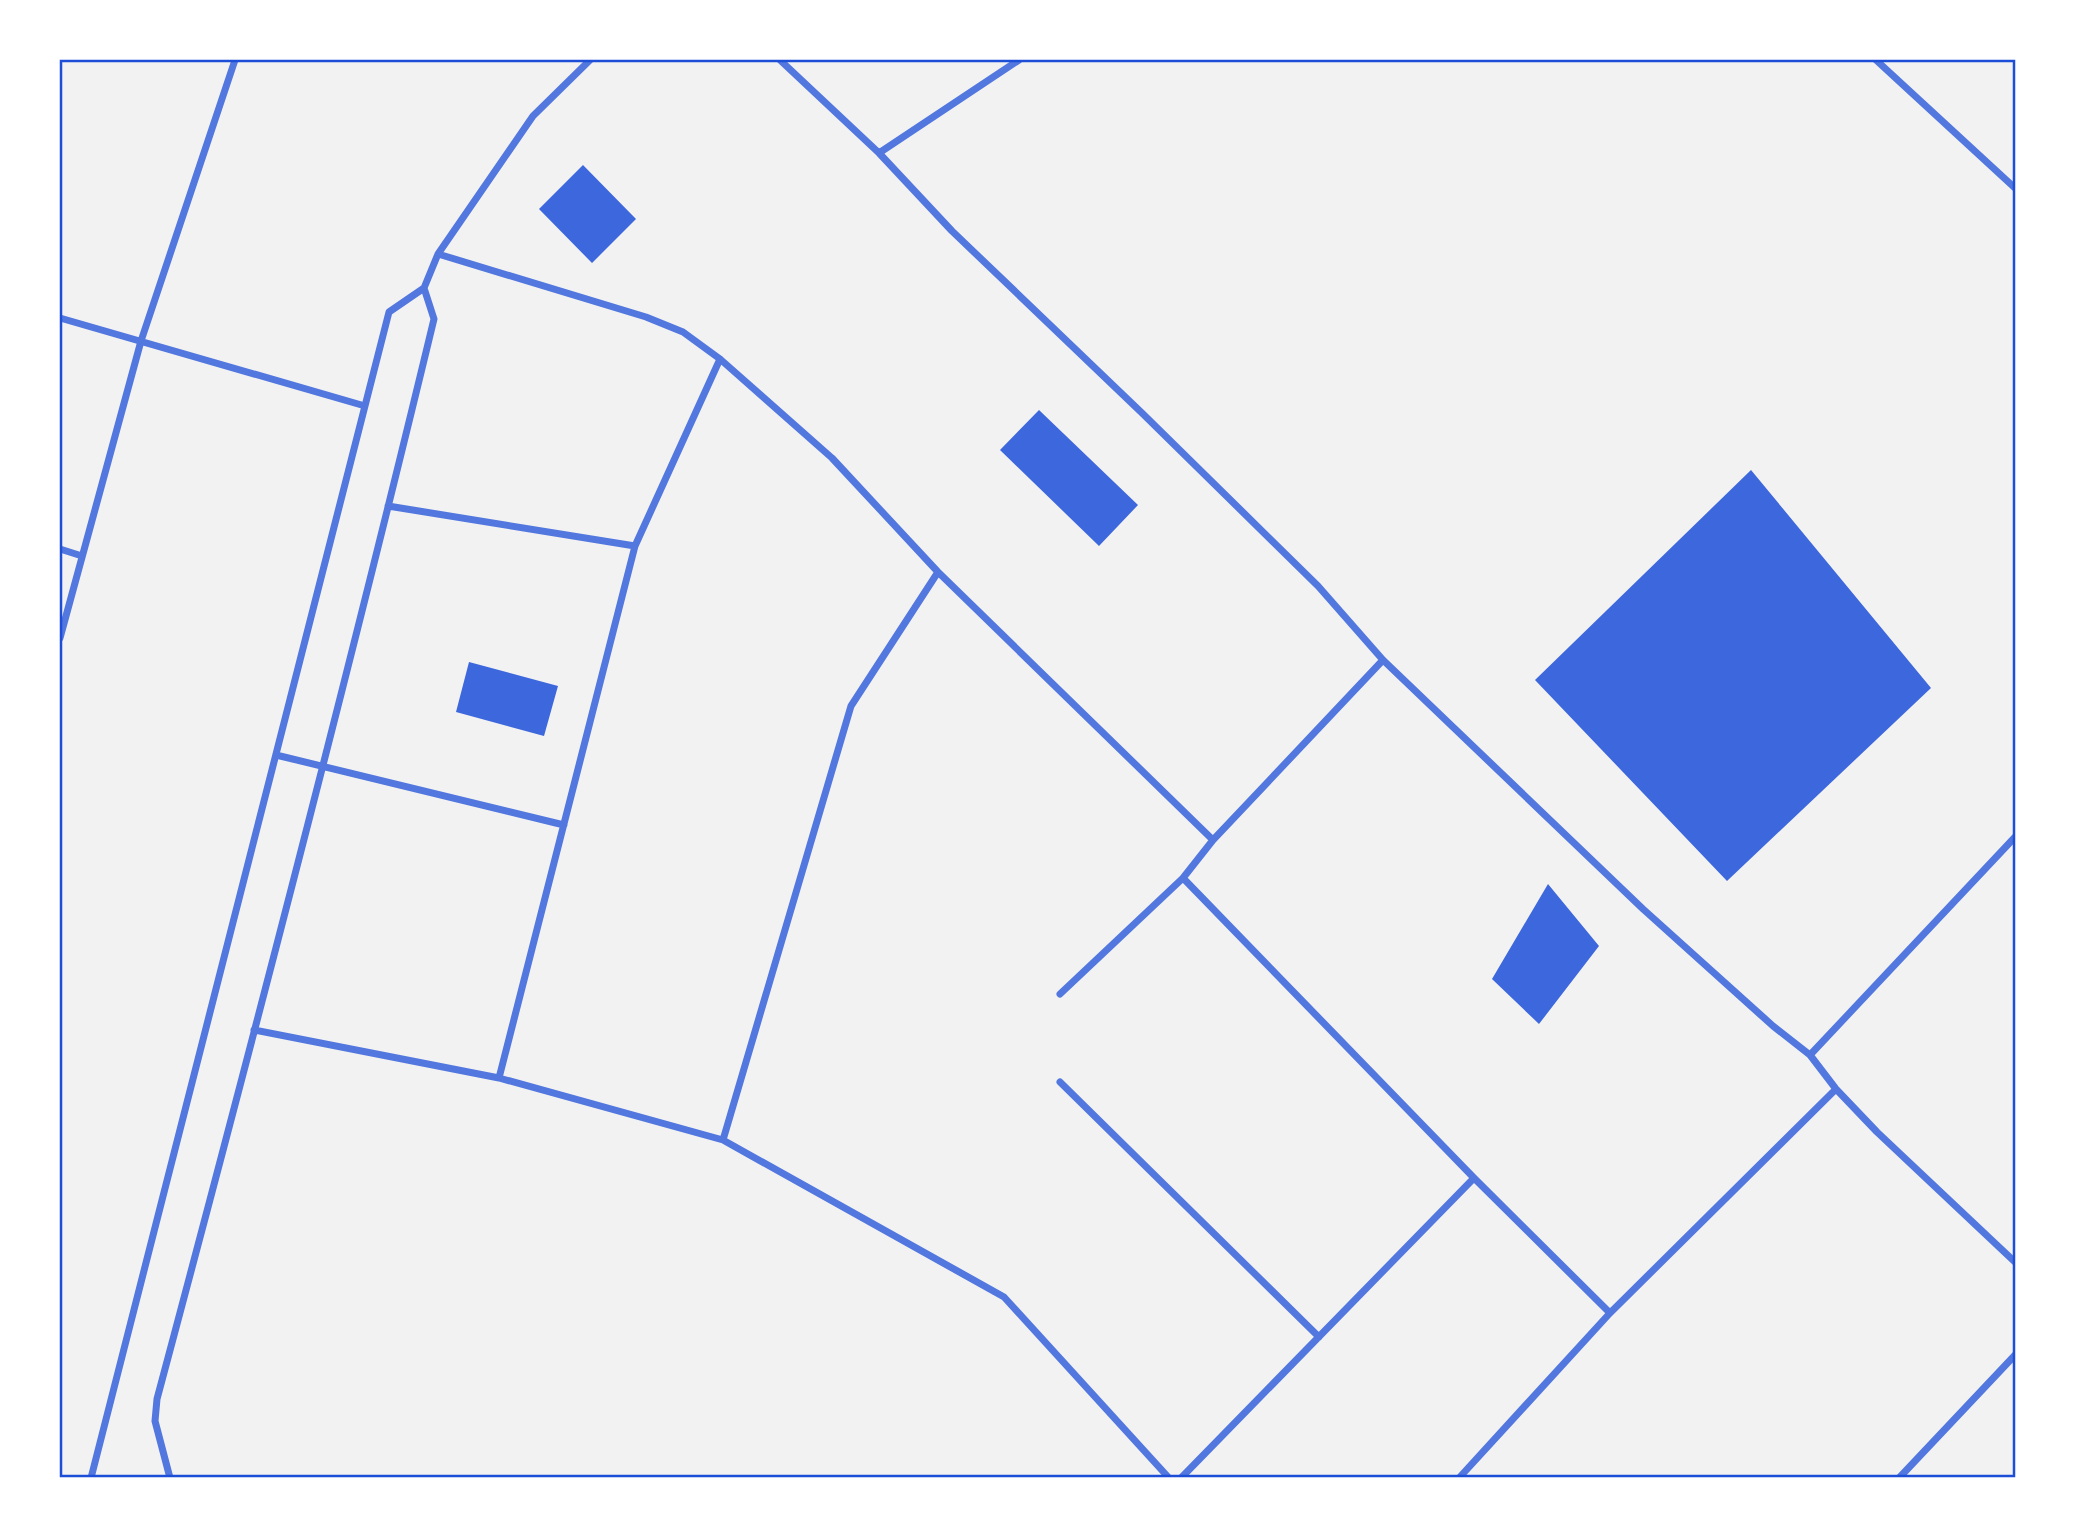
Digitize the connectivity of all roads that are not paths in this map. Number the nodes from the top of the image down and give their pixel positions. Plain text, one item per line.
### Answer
1 (235, 60) edge
2 (590, 60) edge
3 (780, 60) edge
4 (1019, 60) edge
5 (1876, 60) edge
6 (879, 153) junction
7 (2015, 189) edge
8 (438, 254) junction
9 (424, 288) junction
10 (60, 318) edge
11 (141, 341) junction
12 (720, 359) junction
13 (365, 406) junction
14 (388, 506) junction
15 (635, 546) junction
16 (60, 549) edge
17 (82, 556) junction
18 (937, 572) junction
19 (60, 638) edge
20 (1383, 660) junction
21 (276, 755) junction
22 (324, 768) junction
23 (564, 825) junction
24 (2015, 836) edge
25 (1213, 840) junction
26 (1183, 878) junction
27 (1060, 994) dead end
28 (254, 1030) junction
29 (1811, 1055) junction
30 (499, 1077) junction
31 (1060, 1082) dead end
32 (1836, 1089) junction
33 (723, 1140) junction
34 (1474, 1178) junction
35 (2015, 1263) edge
36 (1610, 1313) junction
37 (1319, 1337) junction
38 (2015, 1354) edge
39 (91, 1478) edge
40 (170, 1478) edge
41 (1169, 1478) edge
42 (1181, 1478) edge
43 (1459, 1478) edge
44 (1899, 1478) edge

1 - 11 street
2 - 8 street
3 - 6 street
4 - 6 street
5 - 7 street
6 - 20 street
8 - 9 street
8 - 12 street
9 - 13 street
9 - 14 street
10 - 11 street
11 - 13 street
11 - 17 street
12 - 15 street
12 - 18 street
13 - 21 street
14 - 15 street
14 - 22 street
15 - 23 street
16 - 17 street
17 - 19 street
18 - 25 street
18 - 33 street
20 - 25 street
20 - 29 street
21 - 22 street
21 - 39 street
22 - 23 street
22 - 28 street
23 - 30 street
24 - 29 street
25 - 26 street
26 - 27 street
26 - 34 street
28 - 30 street
28 - 40 street
29 - 32 street
30 - 33 street
31 - 37 street
32 - 35 street
32 - 36 street
33 - 41 street
34 - 36 street
34 - 37 street
36 - 43 street
37 - 42 street
38 - 44 street

